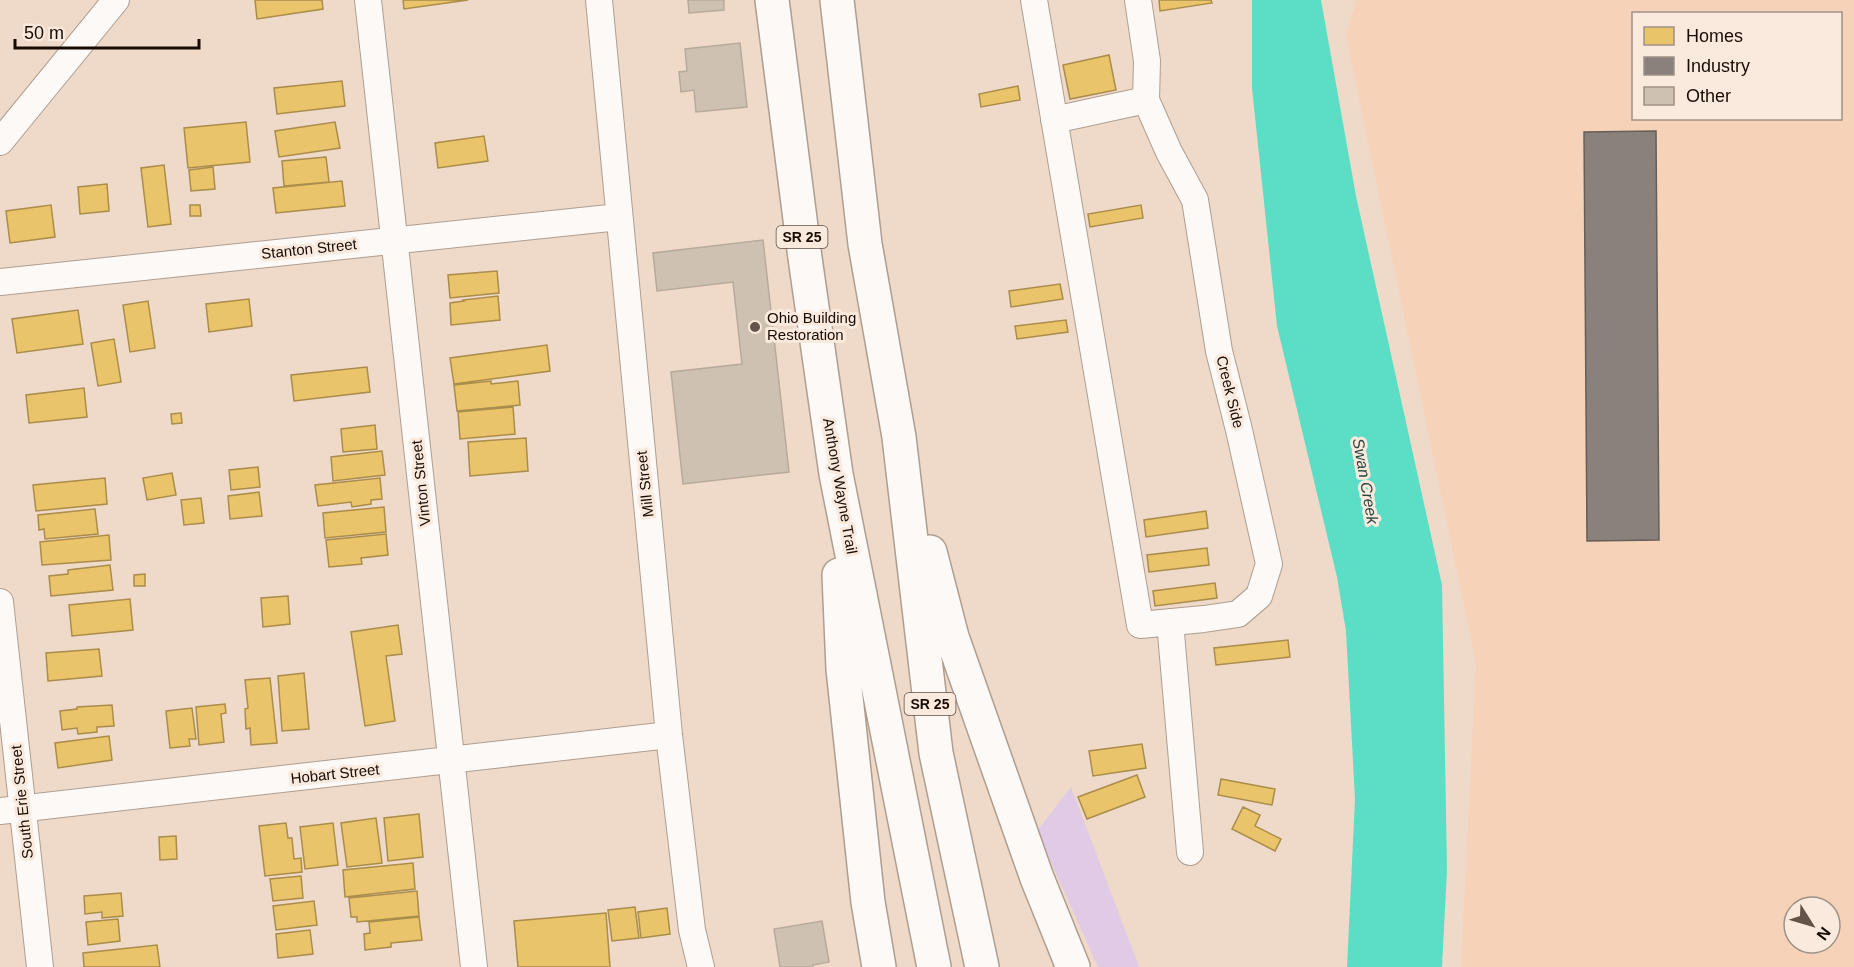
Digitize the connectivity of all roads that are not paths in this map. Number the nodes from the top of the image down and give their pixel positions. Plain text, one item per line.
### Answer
1 (116, 0) edge
2 (368, 0) edge
3 (599, 0) edge
4 (772, 0) edge
5 (837, 0) edge
6 (1034, 0) edge
7 (1138, 0) edge
8 (1146, 100) junction
9 (1054, 120) junction
10 (0, 142) edge
11 (619, 217) junction
12 (395, 240) junction
13 (0, 282) edge
14 (899, 437) junction
15 (836, 474) junction
16 (0, 602) edge
17 (1170, 622) junction
18 (669, 735) junction
19 (451, 761) junction
20 (11, 809) edge
21 (1190, 852) dead end
22 (40, 967) edge
23 (474, 967) edge
24 (701, 967) edge
25 (879, 967) edge
26 (934, 967) edge
27 (982, 967) edge
28 (1073, 967) edge

1 - 10 street
2 - 12 street, Vinton Street
3 - 11 street, Mill Street
4 - 15 highway, Anthony Wayne Trail / SR 25
5 - 14 highway, SR 25
6 - 9 street, Creek Side
7 - 8 street, Creek Side
8 - 9 street
8 - 17 street, Creek Side
9 - 17 street, Creek Side
11 - 12 street, Stanton Street
11 - 18 street, Mill Street
12 - 13 street, Stanton Street
12 - 19 street, Vinton Street
14 - 27 highway, SR 25
14 - 28 highway
15 - 25 highway
15 - 26 highway, Anthony Wayne Trail / SR 25
16 - 20 street, South Erie Street
17 - 21 street
18 - 19 street, Hobart Street
18 - 24 street, Mill Street
19 - 20 street, Hobart Street
19 - 23 street, Vinton Street
20 - 22 street, South Erie Street

